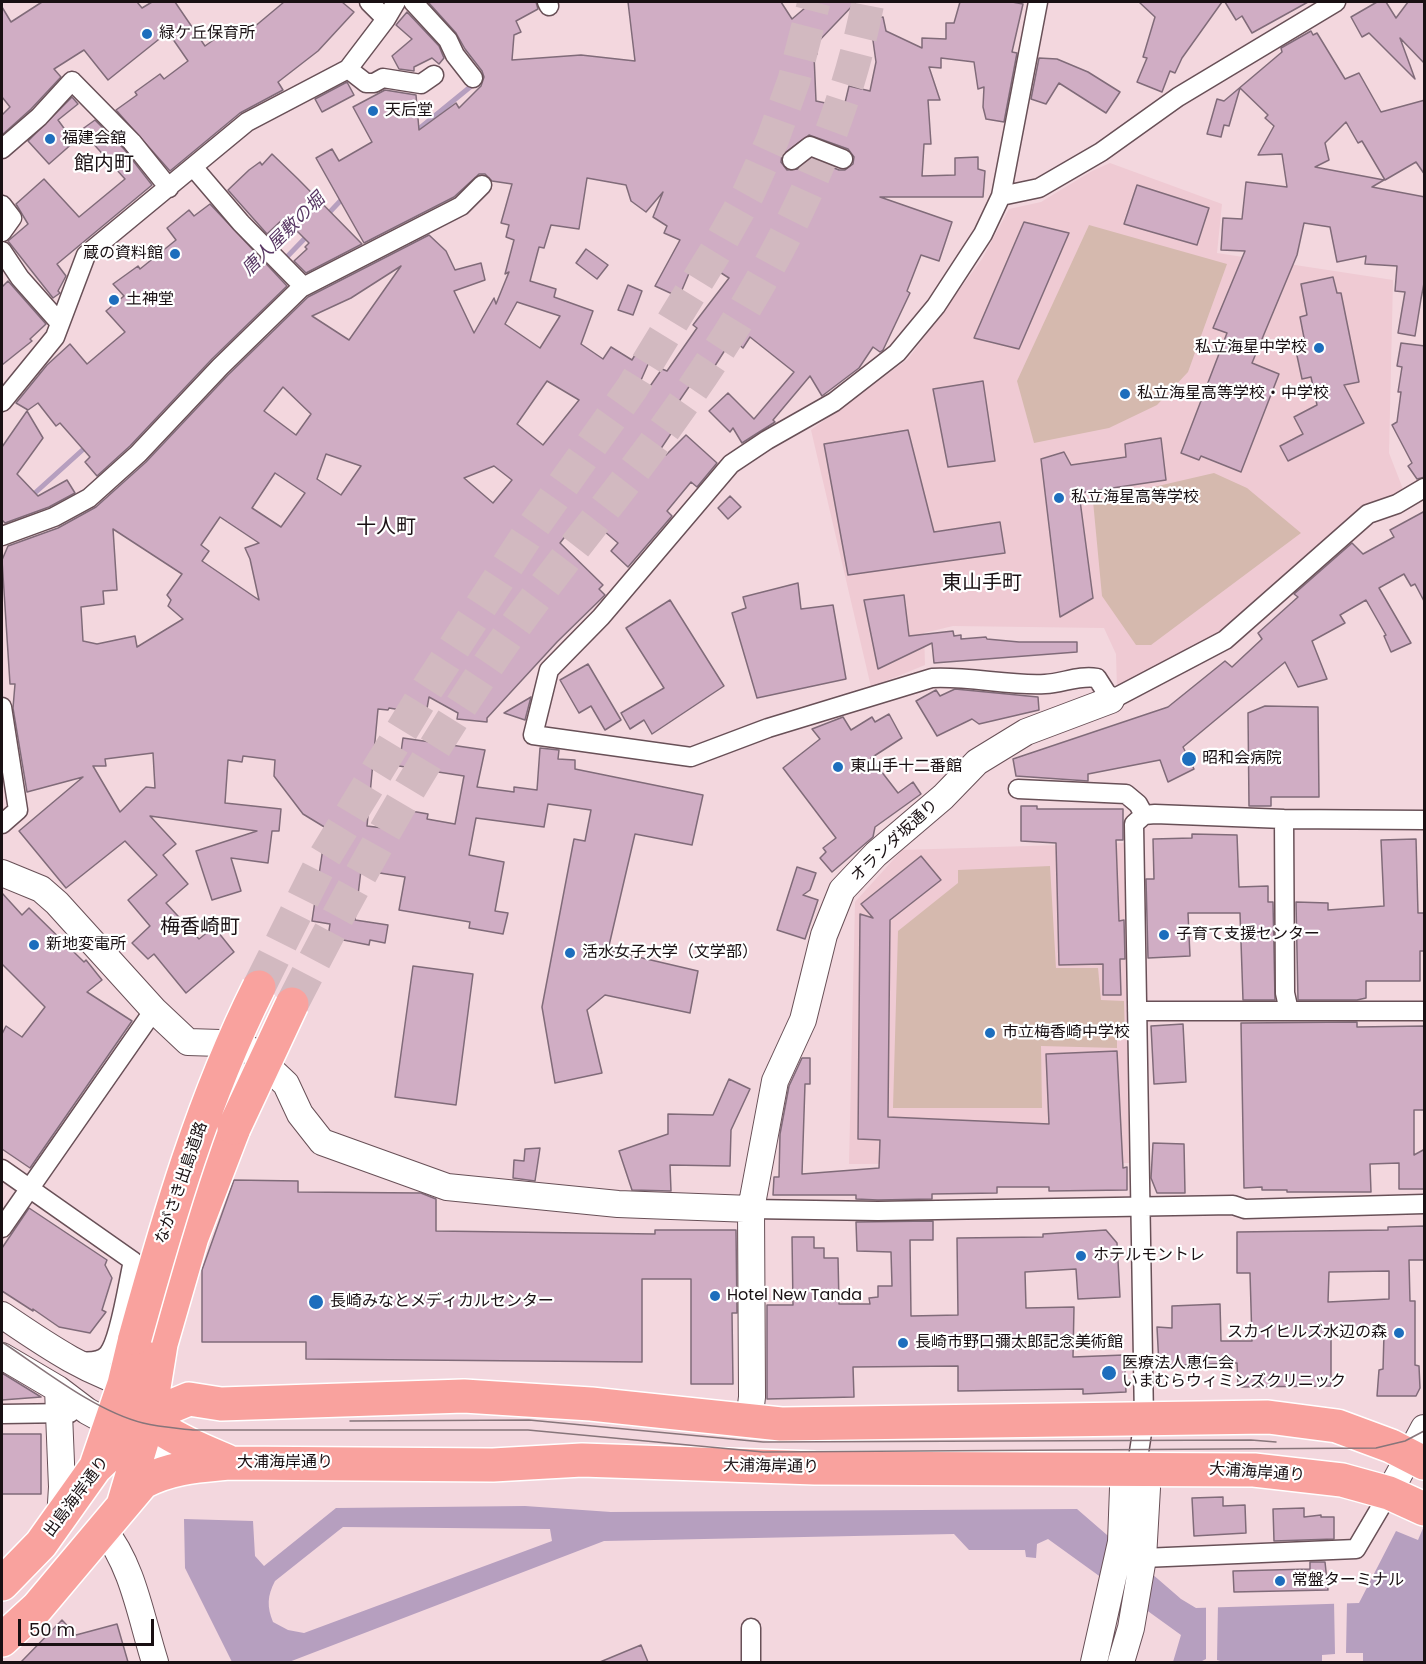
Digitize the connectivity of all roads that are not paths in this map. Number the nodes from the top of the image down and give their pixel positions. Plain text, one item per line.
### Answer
1 (369, 2) edge
2 (396, 2) edge
3 (413, 2) edge
4 (1038, 2) edge
5 (1336, 2) edge
6 (386, 19) junction
7 (348, 69) junction
8 (434, 75) dead end
9 (472, 78) dead end
10 (2, 149) edge
11 (843, 159) dead end
12 (792, 160) dead end
13 (194, 168) junction
14 (482, 185) dead end
15 (169, 188) junction
16 (1001, 196) junction
17 (2, 205) edge
18 (2, 232) edge
19 (2, 251) edge
20 (301, 288) junction
21 (59, 322) junction
22 (2, 402) edge
23 (1425, 488) edge
24 (2, 536) edge
25 (1111, 700) junction
26 (2, 707) edge
27 (1018, 789) dead end
28 (1144, 815) junction
29 (1284, 819) junction
30 (1425, 819) edge
31 (2, 824) edge
32 (2, 873) edge
33 (259, 987) tunnel mouth
34 (292, 1004) tunnel mouth
35 (154, 1011) junction
36 (1137, 1011) junction
37 (1289, 1011) junction
38 (1425, 1011) edge
39 (2, 1169) edge
40 (31, 1189) junction
41 (1425, 1204) edge
42 (1140, 1206) junction
43 (751, 1209) junction
44 (2, 1228) edge
45 (2, 1315) edge
46 (148, 1341) junction
47 (2, 1356) edge
48 (69, 1360) junction
49 (189, 1399) junction
50 (112, 1412) junction
51 (2, 1414) edge
52 (1144, 1420) junction
53 (749, 1422) junction
54 (1420, 1449) edge
55 (231, 1463) junction
56 (96, 1468) joint
57 (1136, 1470) junction
58 (1389, 1493) junction
59 (124, 1502) junction
60 (1425, 1509) edge
61 (60, 1519) junction
62 (103, 1529) junction
63 (1143, 1558) junction
64 (2, 1584) edge
65 (751, 1628) dead end
66 (2, 1640) edge
67 (155, 1662) edge
68 (752, 1662) edge
69 (1094, 1662) edge
70 (1121, 1662) edge

1 - 6 street
2 - 6 street
3 - 9 street
4 - 16 street
5 - 16 street
6 - 7 street
7 - 8 street
7 - 13 street
10 - 15 street
11 - 12 street
13 - 15 street
13 - 20 street
14 - 20 street
15 - 21 street
16 - 25 street
17 - 18 street
19 - 21 street
20 - 24 street
21 - 22 street
23 - 25 street
25 - 43 street, オランダ坂通り
26 - 31 street
27 - 28 street
28 - 29 street
28 - 36 street
29 - 30 street
29 - 37 street
32 - 35 street
33 - 46 highway, ながさき出島道路, bridge
34 - 46 highway, ながさき出島道路, bridge
35 - 40 street
35 - 43 street
36 - 37 street
36 - 42 street
37 - 38 street
39 - 40 street
40 - 44 street
40 - 48 street
41 - 42 street
42 - 43 street
42 - 52 street
43 - 53 street, オランダ坂通り
45 - 48 street
46 - 49 highway
46 - 50 highway, ながさき出島道路
47 - 50 street
48 - 50 street
49 - 50 highway
49 - 53 highway
50 - 51 street
50 - 55 highway
50 - 56 highway, ながさき出島道路
50 - 59 highway, ながさき出島道路
50 - 61 street
52 - 53 highway
52 - 54 highway
52 - 57 street
54 - 58 street
55 - 57 highway, 大浦海岸通り
55 - 59 highway, 大浦海岸通り
56 - 61 highway, 出島海岸通り
57 - 58 highway, 大浦海岸通り
57 - 63 street
57 - 69 street
58 - 60 highway, 大浦海岸通り
58 - 63 street
59 - 62 highway
61 - 64 highway, 出島海岸通り
62 - 66 highway
62 - 67 street
63 - 70 street
65 - 68 street

